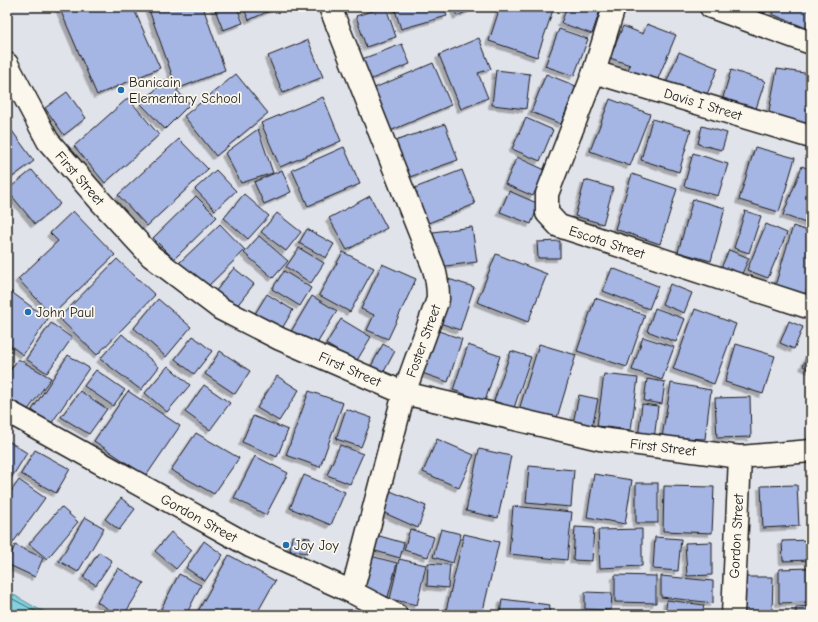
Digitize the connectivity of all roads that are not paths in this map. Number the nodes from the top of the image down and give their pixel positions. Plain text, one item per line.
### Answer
1 (330, 7) edge
2 (614, 7) edge
3 (711, 7) edge
4 (811, 44) edge
5 (7, 64) edge
6 (594, 72) junction
7 (811, 137) edge
8 (811, 308) edge
9 (404, 393) junction
10 (7, 411) edge
11 (811, 451) edge
12 (740, 457) junction
13 (352, 592) junction
14 (396, 615) edge
15 (733, 615) edge

1 - 9 street, Foster Street
2 - 6 street, Escota Street
3 - 4 street
5 - 9 street, First Street
6 - 7 street, Davis I Street
6 - 8 street, Escota Street
9 - 12 street, First Street
9 - 13 street, Foster Street
10 - 13 street, Gordon Street
11 - 12 street, First Street
12 - 15 street, Gordon Street
13 - 14 street, Gordon Street

